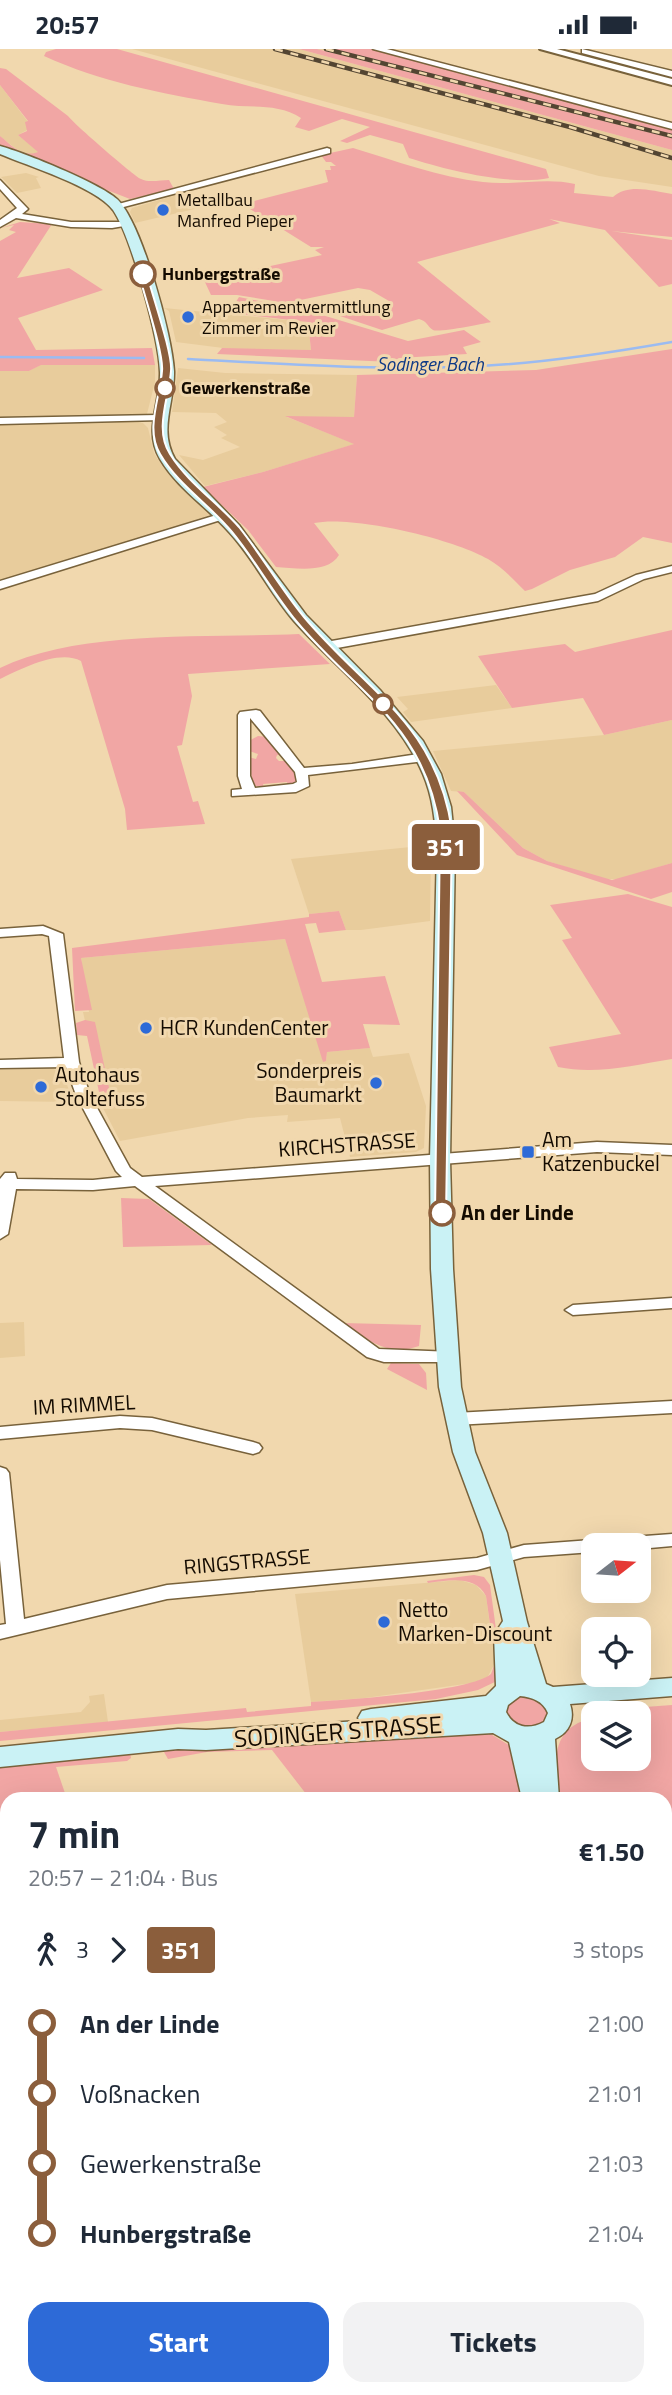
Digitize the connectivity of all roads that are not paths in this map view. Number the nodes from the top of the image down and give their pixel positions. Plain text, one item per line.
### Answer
1 (377, 49) edge
2 (545, 49) edge
3 (587, 50) edge
4 (573, 56) junction
5 (672, 73) edge
6 (672, 82) edge
7 (672, 127) edge
8 (0, 150) edge
9 (327, 151) dead end
10 (0, 183) edge
11 (116, 206) junction
12 (17, 215) junction
13 (0, 224) edge
14 (125, 225) junction
15 (158, 418) junction
16 (0, 421) edge
17 (223, 516) junction
18 (672, 569) edge
19 (0, 585) edge
20 (326, 646) junction
21 (425, 757) junction
22 (301, 772) junction
23 (0, 933) edge
24 (72, 1062) junction
25 (0, 1064) edge
26 (672, 1150) edge
27 (440, 1160) junction
28 (5, 1180) edge
29 (135, 1181) junction
30 (0, 1234) edge
31 (672, 1303) edge
32 (573, 1310) dead end
33 (447, 1356) junction
34 (672, 1407) edge
35 (455, 1419) junction
36 (0, 1433) edge
37 (253, 1448) dead end
38 (0, 1473) edge
39 (672, 1540) edge
40 (651, 1541) edge
41 (581, 1546) edge
42 (502, 1557) junction
43 (515, 1622) junction
44 (8, 1630) edge
45 (672, 1687) edge
46 (549, 1699) junction
47 (672, 1701) edge
48 (513, 1717) junction
49 (0, 1757) edge
50 (534, 1792) edge
51 (544, 1792) edge

1 - 7 street
2 - 4 street
3 - 4 street
3 - 5 street
4 - 6 street
8 - 11 main road
9 - 11 street
10 - 12 street
11 - 14 main road
12 - 13 street
12 - 14 street
14 - 15 main road
15 - 16 street
15 - 17 main road
17 - 19 street
17 - 20 main road
18 - 20 street
20 - 21 main road
21 - 22 street
21 - 27 main road
22 - 22 street
23 - 24 street
24 - 25 street
24 - 29 street
26 - 27 street, KIRCHSTRASSE
27 - 29 street, KIRCHSTRASSE
27 - 33 main road
28 - 29 street, KIRCHSTRASSE
28 - 30 street
29 - 33 street
31 - 32 street
33 - 35 main road
34 - 35 street
35 - 42 main road
36 - 37 street, IM RIMMEL
38 - 44 street
39 - 40 street, RINGSTRASSE
41 - 42 street, RINGSTRASSE
42 - 43 main road
42 - 44 street, RINGSTRASSE
43 - 46 main road
43 - 48 main road
45 - 46 main road
46 - 47 main road
46 - 48 main road, SODINGER STRASSE
46 - 48 main road
48 - 49 main road, SODINGER STRASSE
48 - 50 main road
48 - 51 main road

